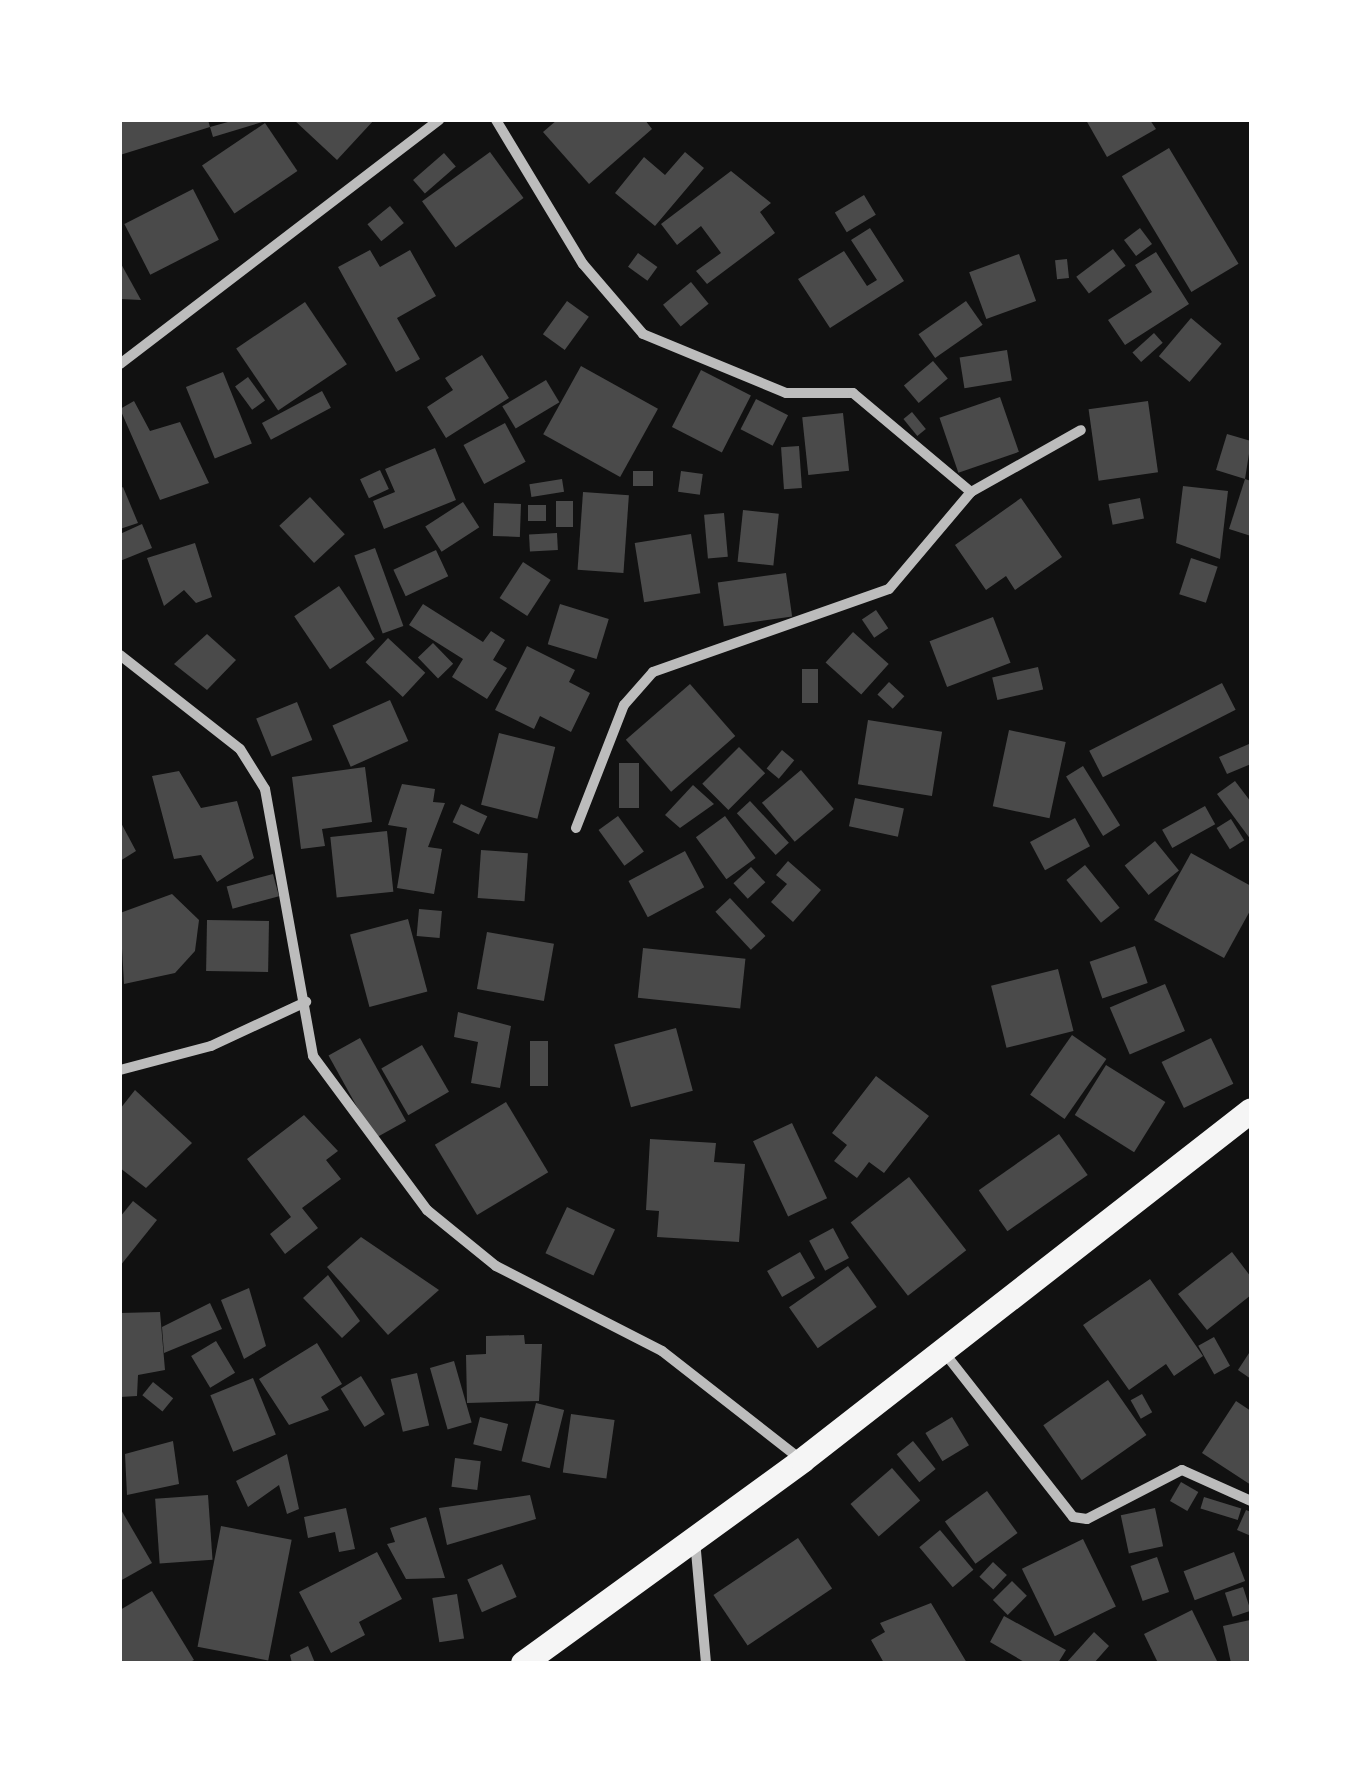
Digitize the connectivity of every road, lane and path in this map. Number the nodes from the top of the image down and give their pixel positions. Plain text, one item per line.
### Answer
1 (439, 120) edge
2 (496, 120) edge
3 (120, 364) edge
4 (1081, 430) dead end
5 (971, 492) junction
6 (120, 655) edge
7 (576, 828) dead end
8 (306, 1002) junction
9 (120, 1070) edge
10 (1251, 1110) edge
11 (942, 1349) junction
12 (802, 1460) junction
13 (1251, 1501) edge
14 (695, 1536) junction
15 (523, 1663) edge
16 (706, 1663) edge

1 - 3 street
2 - 5 street
4 - 5 street
5 - 7 street
6 - 8 street
8 - 9 street
8 - 12 street
10 - 11 main road
11 - 12 main road
11 - 13 street
12 - 14 main road
14 - 15 main road
14 - 16 street

